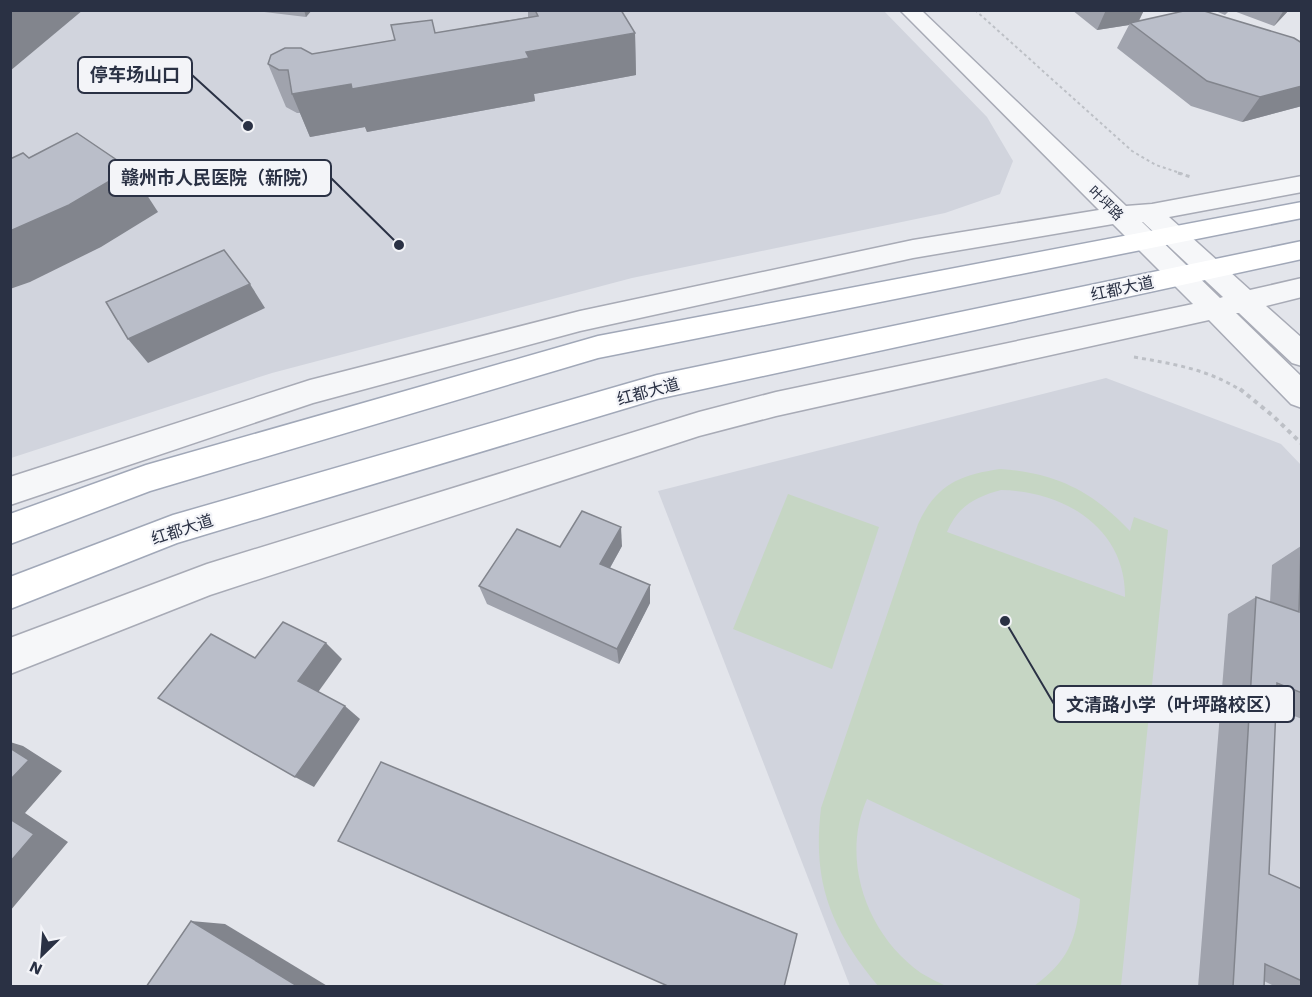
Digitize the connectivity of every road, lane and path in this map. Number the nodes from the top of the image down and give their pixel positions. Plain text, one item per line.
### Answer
1 (909, 10) edge
2 (933, 10) edge
3 (975, 10) edge
4 (1185, 176) dead end
5 (1302, 184) edge
6 (1130, 204) junction
7 (1302, 210) edge
8 (1174, 236) junction
9 (1146, 242) junction
10 (1302, 250) edge
11 (1196, 273) junction
12 (1302, 287) edge
13 (1244, 300) junction
14 (1214, 309) junction
15 (1302, 355) edge
16 (1124, 357) dead end
17 (1302, 396) edge
18 (1302, 444) edge
19 (10, 491) edge
20 (10, 529) edge
21 (10, 593) edge
22 (10, 656) edge

1 - 6 street, 叶坪路
2 - 6 street, 叶坪路
3 - 4 path
5 - 6 street
6 - 8 street, 叶坪路
6 - 9 street, 叶坪路
6 - 19 street
7 - 8 main road
8 - 9 main road
8 - 11 street, 叶坪路
9 - 11 street, 叶坪路
9 - 20 main road
10 - 11 main road, 红都大道
11 - 13 street, 叶坪路
11 - 14 street, 叶坪路
11 - 21 main road, 红都大道
12 - 13 street
13 - 14 street
13 - 15 street, 叶坪路
14 - 17 street, 叶坪路
14 - 22 street
16 - 18 path

